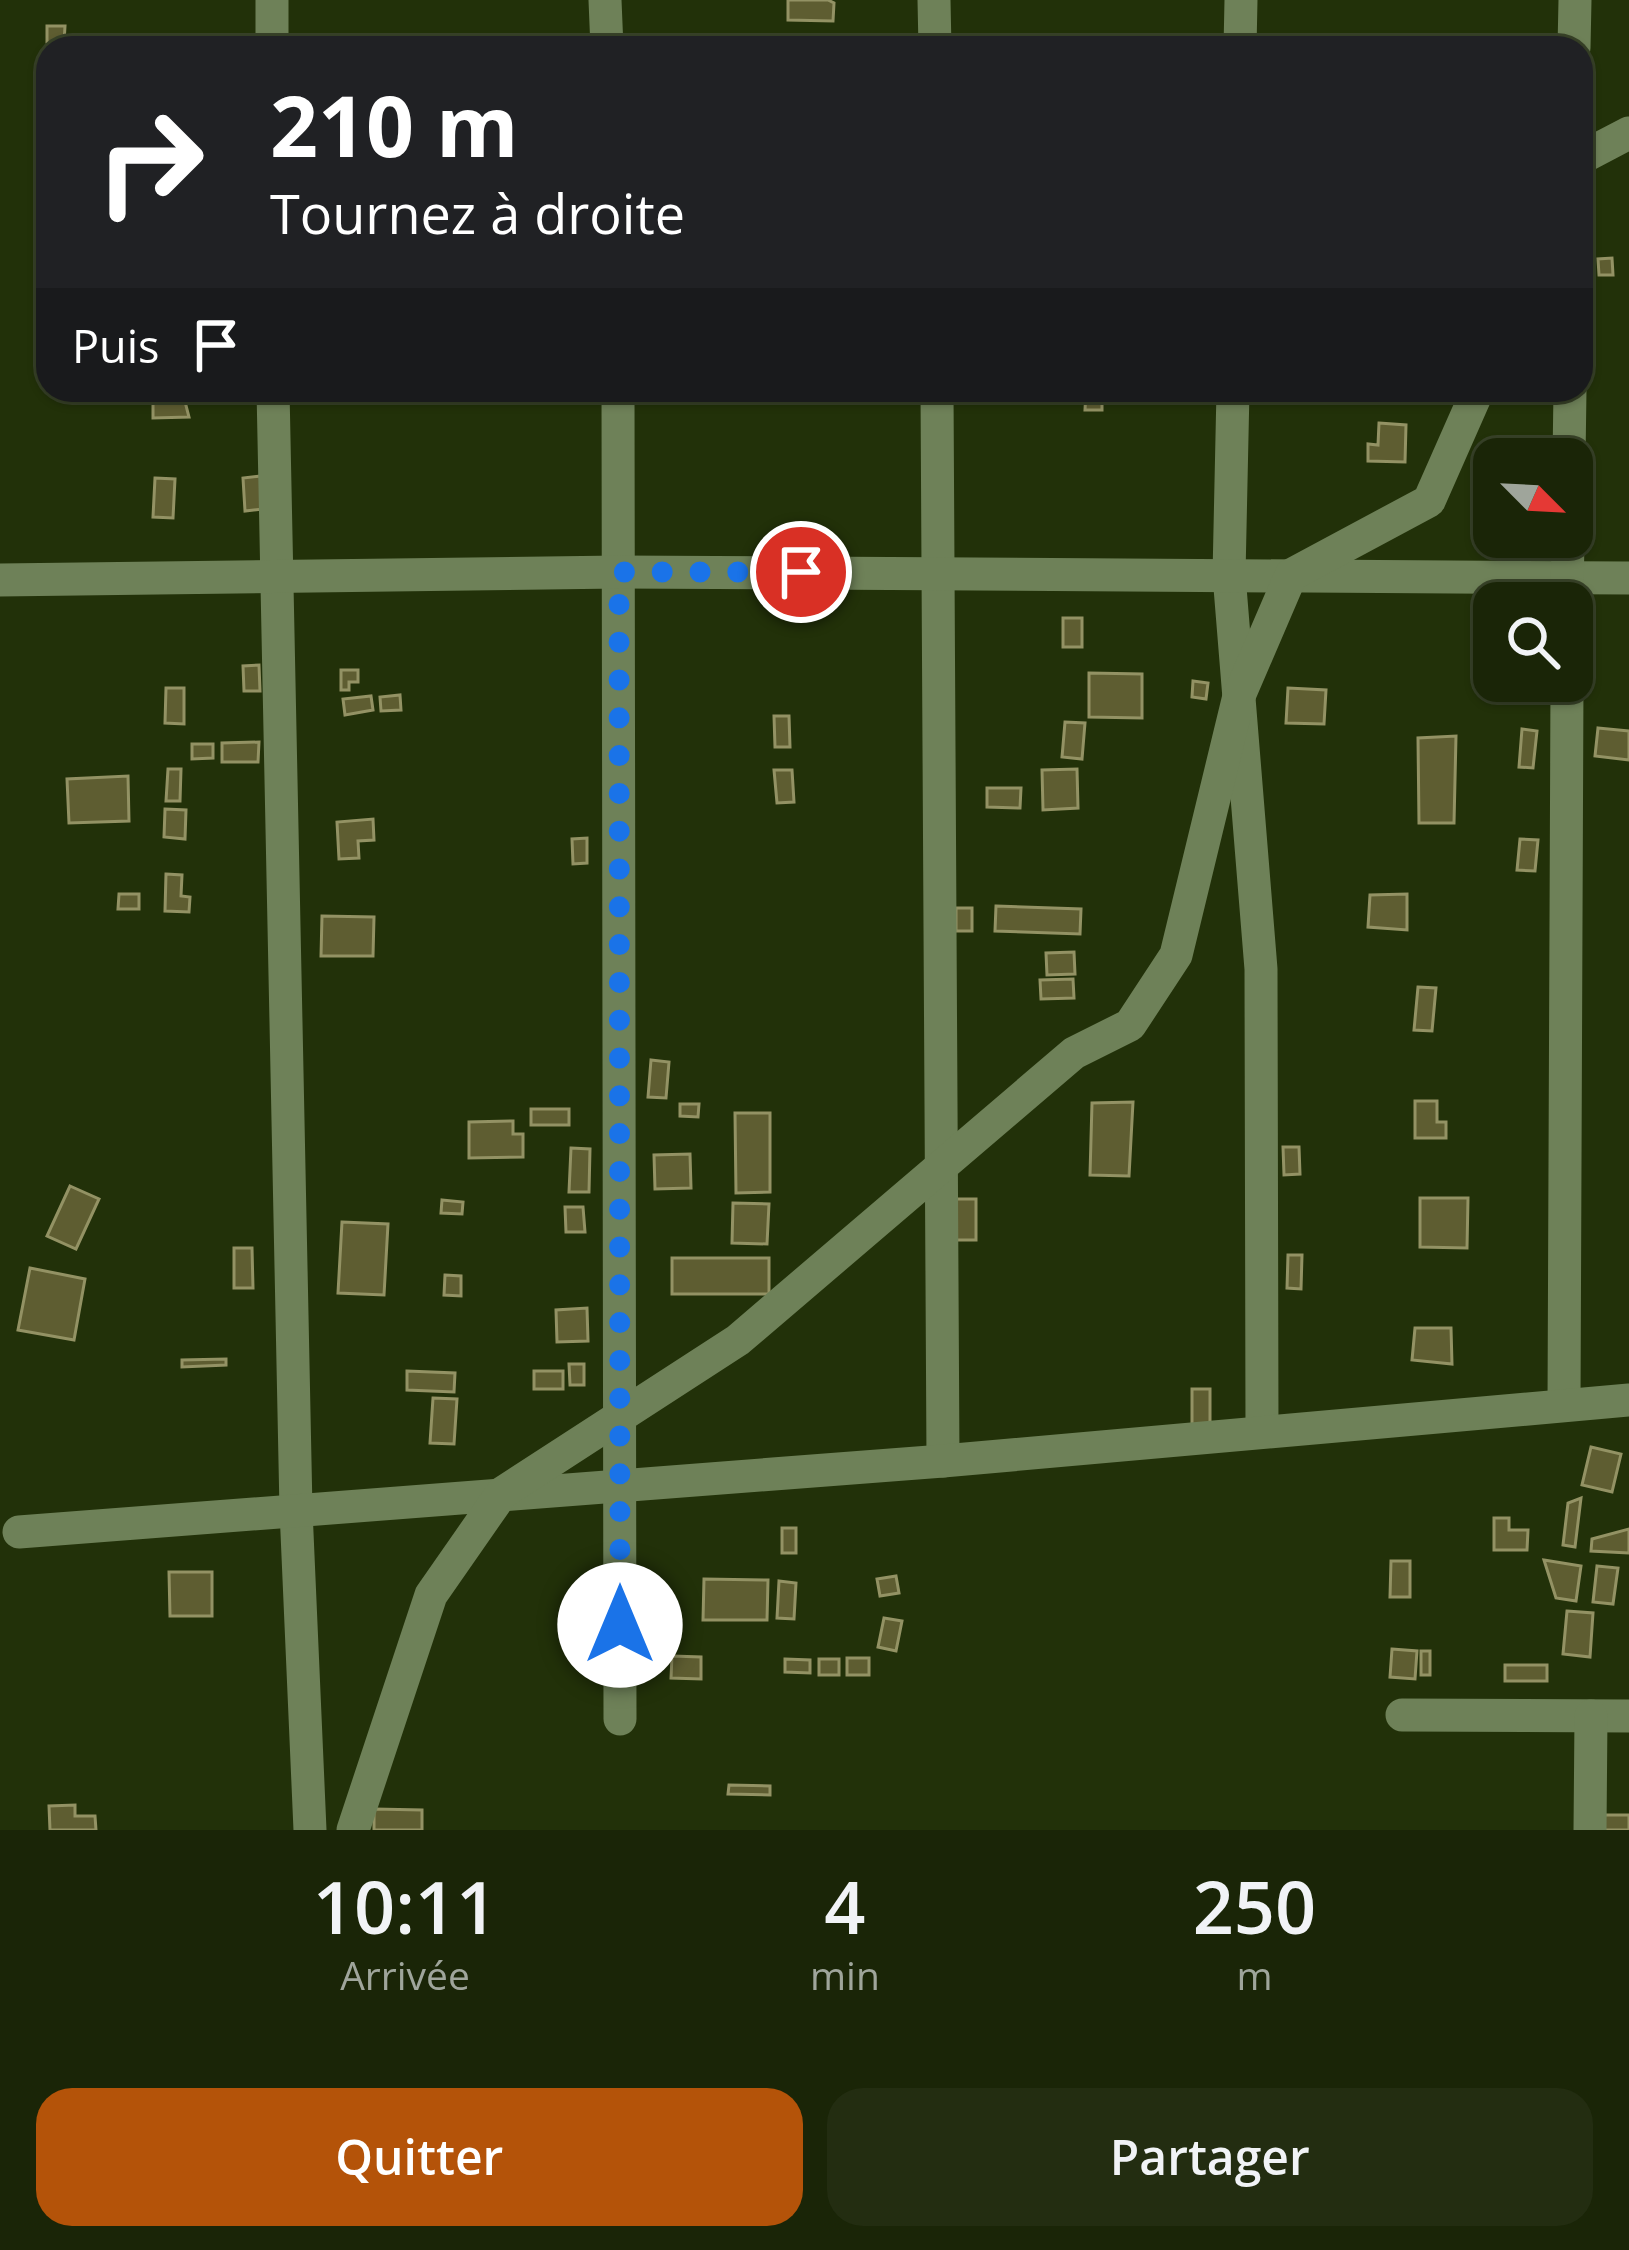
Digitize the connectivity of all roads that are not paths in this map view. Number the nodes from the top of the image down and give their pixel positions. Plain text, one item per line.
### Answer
1 (272, 0) edge
2 (605, 0) edge
3 (934, 0) edge
4 (1241, 0) edge
5 (1574, 0) edge
6 (272, 36) edge
7 (606, 36) edge
8 (935, 36) edge
9 (1240, 36) edge
10 (1574, 36) edge
11 (1629, 133) edge
12 (1593, 152) edge
13 (273, 402) edge
14 (618, 402) edge
15 (937, 402) edge
16 (1233, 402) edge
17 (1473, 402) edge
18 (1570, 402) edge
19 (1569, 438) edge
20 (619, 572) junction
21 (938, 572) junction
22 (1229, 574) junction
23 (1291, 575) junction
24 (274, 577) junction
25 (1629, 578) edge
26 (0, 580) edge
27 (1473, 585) edge
28 (1593, 585) edge
29 (1239, 696) junction
30 (1567, 702) edge
31 (941, 1163) junction
32 (1629, 1400) edge
33 (1564, 1405) junction
34 (619, 1422) junction
35 (1262, 1431) junction
36 (943, 1461) junction
37 (620, 1484) junction
38 (502, 1493) junction
39 (296, 1510) junction
40 (19, 1532) dead end
41 (1402, 1715) dead end
42 (1591, 1716) junction
43 (1629, 1716) edge
44 (620, 1719) dead end
45 (310, 1830) edge
46 (353, 1830) edge
47 (1590, 1830) edge

1 - 6 street
2 - 7 street
3 - 8 street
4 - 9 street
5 - 10 street
11 - 12 street
13 - 24 street
14 - 20 street
15 - 21 street
16 - 22 street
17 - 23 street
18 - 19 street
20 - 21 street
20 - 24 street
20 - 34 street
21 - 22 street
21 - 31 street
22 - 23 street
22 - 29 street
23 - 27 street
23 - 29 street
24 - 26 street
24 - 39 street
25 - 28 street
29 - 31 street
29 - 35 street
30 - 33 street
31 - 34 street
31 - 36 street
32 - 33 street
33 - 35 street
34 - 37 street
34 - 38 street
35 - 36 street
36 - 37 street
37 - 38 street
37 - 44 street
38 - 39 street
38 - 46 street
39 - 40 street
39 - 45 street
41 - 42 street
42 - 43 street
42 - 47 street

